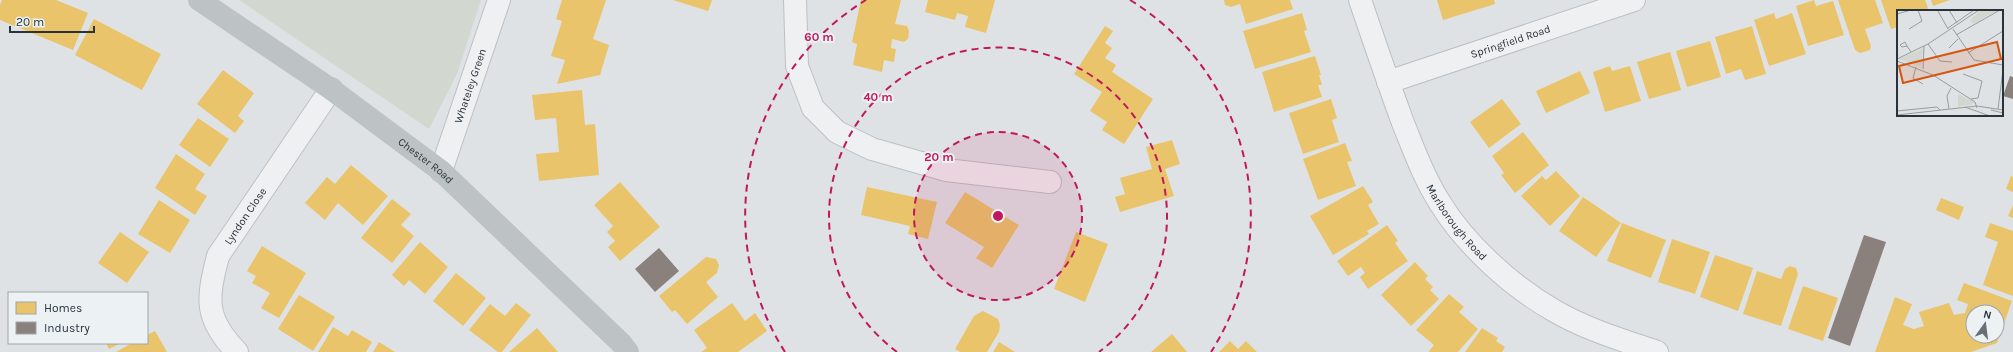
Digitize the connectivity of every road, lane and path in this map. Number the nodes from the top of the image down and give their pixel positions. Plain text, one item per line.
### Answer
1 (199, 0) edge
2 (499, 0) edge
3 (794, 0) edge
4 (1360, 0) edge
5 (1634, 0) edge
6 (1388, 82) junction
7 (331, 89) junction
8 (441, 171) junction
9 (1050, 182) dead end
10 (237, 352) edge
11 (628, 352) edge
12 (1657, 352) edge

1 - 7 main road, Chester Road
2 - 8 street, Whateley Green
3 - 9 street
4 - 6 street, Marlborough Road
5 - 6 street, Springfield Road
6 - 12 street, Marlborough Road
7 - 8 main road, Chester Road
7 - 10 street, Lyndon Close
8 - 11 main road, Chester Road

